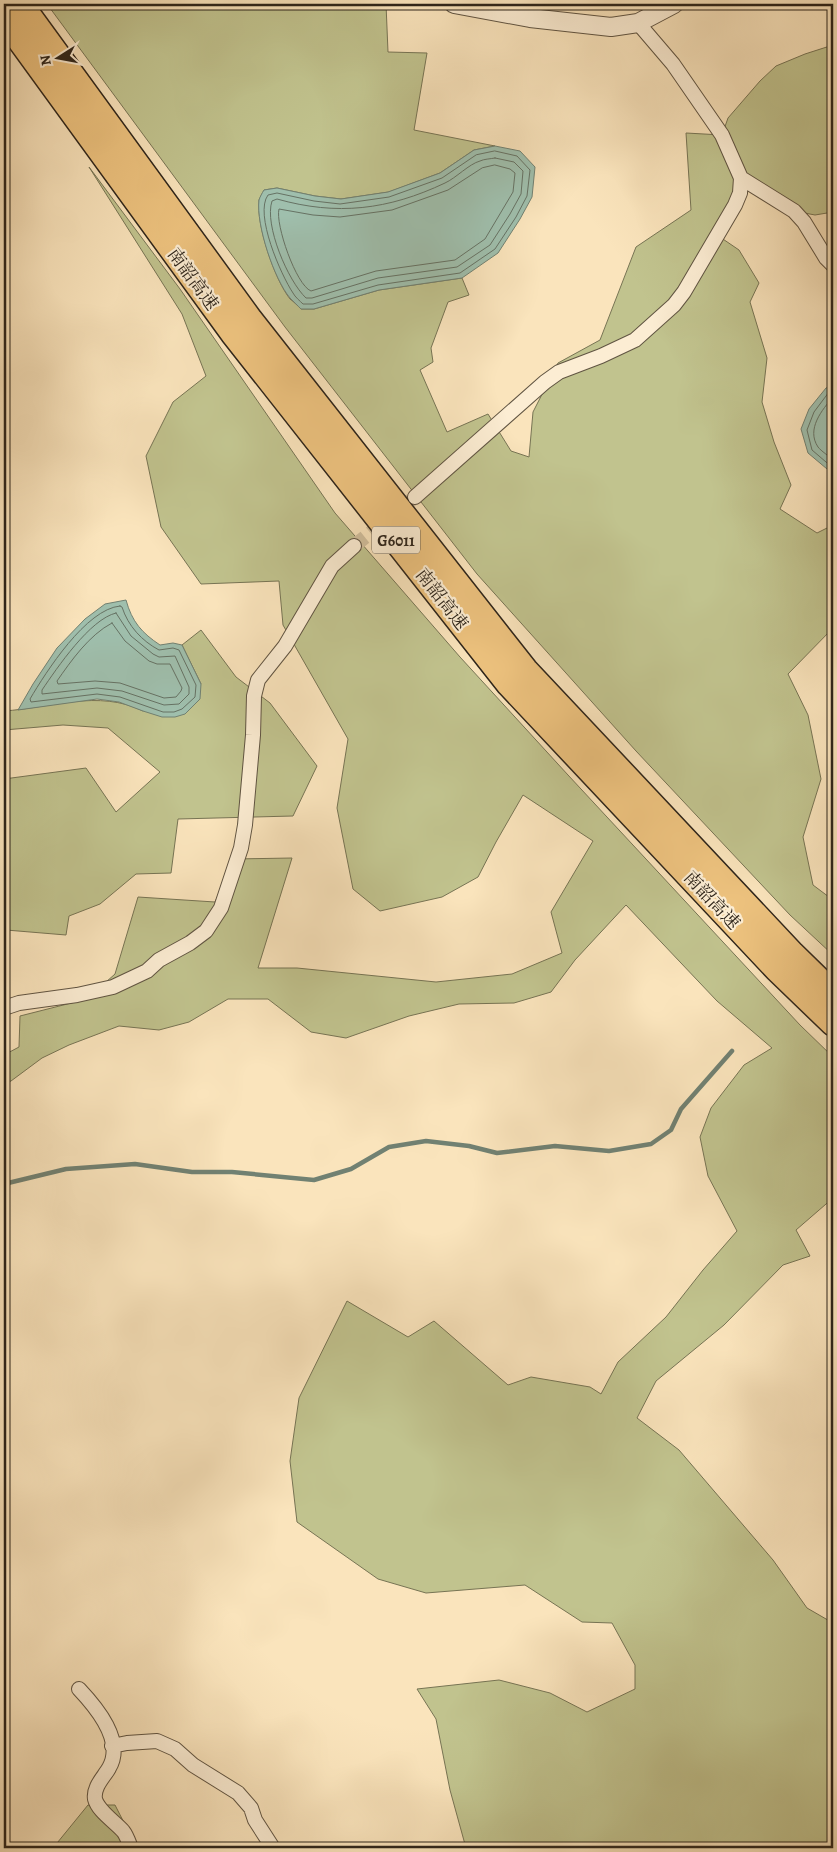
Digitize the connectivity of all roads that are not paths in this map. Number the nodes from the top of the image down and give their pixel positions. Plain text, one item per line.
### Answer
1 (20, 4) edge
2 (454, 4) edge
3 (674, 4) edge
4 (4, 18) edge
5 (638, 23) junction
6 (741, 178) junction
7 (833, 265) edge
8 (415, 497) tunnel mouth
9 (354, 546) tunnel mouth
10 (833, 994) edge
11 (4, 1008) edge
12 (833, 1023) edge
13 (78, 1689) dead end
14 (112, 1746) junction
15 (132, 1848) edge
16 (273, 1848) edge

1 - 10 highway, 南韶高速 / G6011
2 - 5 street
3 - 5 street
4 - 12 highway, 南韶高速 / G6011
5 - 6 street
6 - 7 street
6 - 8 street
9 - 11 street
13 - 14 street
14 - 15 street
14 - 16 street

